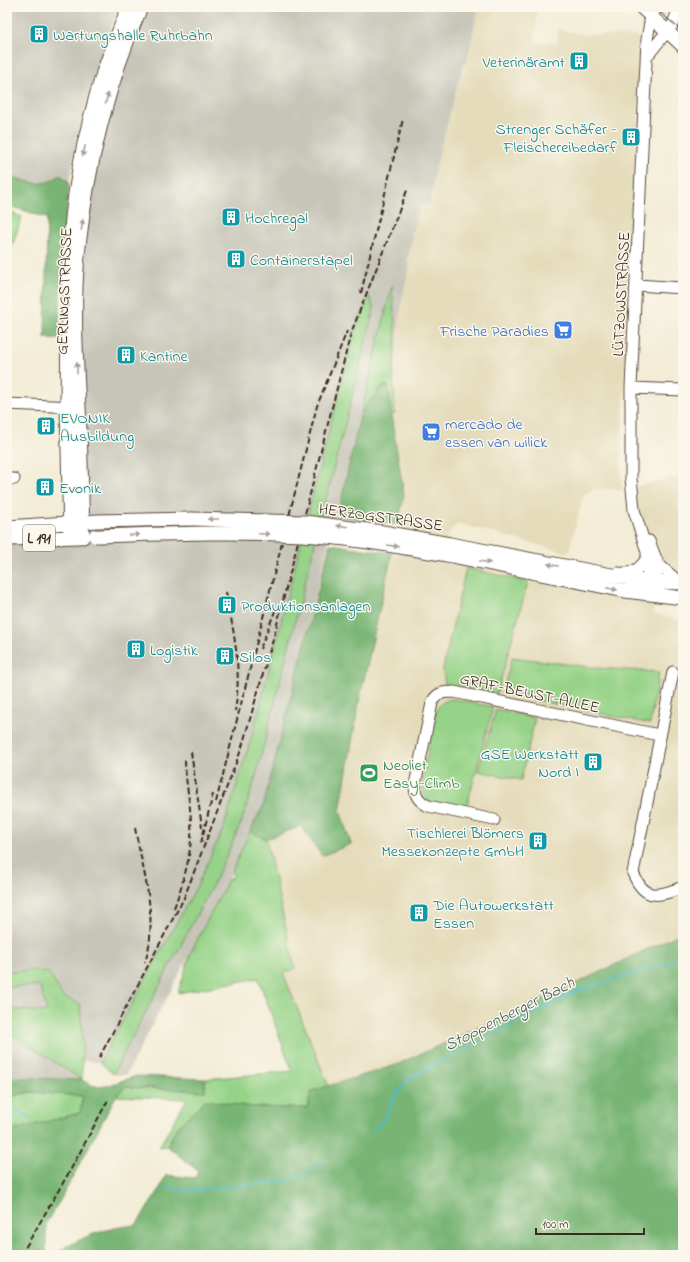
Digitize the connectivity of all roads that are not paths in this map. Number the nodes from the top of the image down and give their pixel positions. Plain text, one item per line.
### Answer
1 (128, 7) edge
2 (141, 7) edge
3 (680, 9) edge
4 (650, 10) edge
5 (666, 31) junction
6 (683, 46) edge
7 (648, 55) junction
8 (636, 284) junction
9 (683, 288) edge
10 (632, 388) junction
11 (683, 390) edge
12 (7, 404) edge
13 (73, 407) junction
14 (76, 524) junction
15 (7, 527) edge
16 (642, 533) junction
17 (70, 537) junction
18 (89, 537) junction
19 (7, 539) edge
20 (448, 549) junction
21 (647, 558) junction
22 (658, 564) junction
23 (592, 573) junction
24 (683, 582) edge
25 (652, 587) junction
26 (683, 598) edge
27 (673, 672) dead end
28 (659, 736) junction
29 (494, 820) dead end
30 (683, 887) edge

1 -> 13 main road, GERLINGSTRASSE / L 191
13 -> 2 main road, GERLINGSTRASSE / L 191
3 - 5 street
4 - 5 main road
4 - 7 street, LÜTZOWSTRASSE
5 - 6 main road
5 - 7 street
7 - 8 street, LÜTZOWSTRASSE
8 - 9 street
8 - 10 street, LÜTZOWSTRASSE
10 - 11 street
10 - 16 street, LÜTZOWSTRASSE
12 - 13 street
13 - 14 main road, GERLINGSTRASSE / L 191
14 - 15 main road, L 191
14 - 17 main road, GERLINGSTRASSE / L 191
14 - 18 main road, GERLINGSTRASSE / L 191
20 -> 14 main road, HERZOGSTRASSE, bridge
16 - 21 street, LÜTZOWSTRASSE
16 - 22 street, LÜTZOWSTRASSE
17 - 18 main road, HERZOGSTRASSE / L 191
17 - 19 main road, L 191
18 -> 20 main road, HERZOGSTRASSE, bridge
23 -> 20 main road, HERZOGSTRASSE
20 -> 25 main road, HERZOGSTRASSE
21 - 23 street
21 - 25 street, LÜTZOWSTRASSE
22 - 24 street
22 - 25 street, LÜTZOWSTRASSE
23 - 25 main road, HERZOGSTRASSE
24 - 25 main road, HERZOGSTRASSE
25 - 26 main road, HERZOGSTRASSE
27 - 28 street
28 - 29 street, GRAF-BEUST-ALLEE
28 - 30 street

